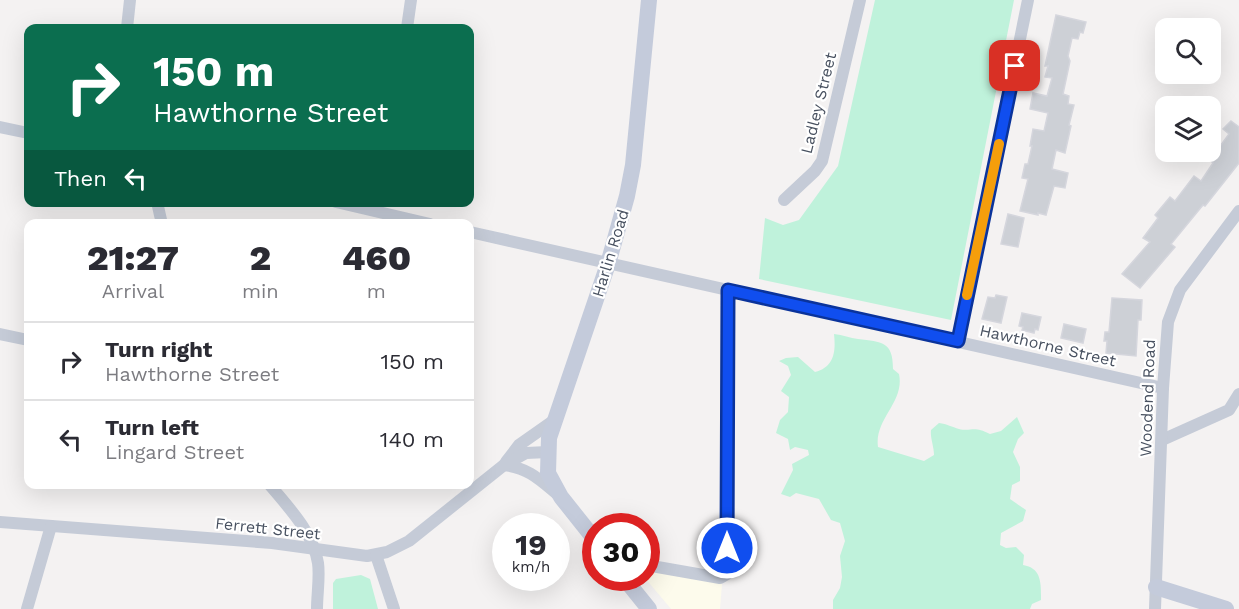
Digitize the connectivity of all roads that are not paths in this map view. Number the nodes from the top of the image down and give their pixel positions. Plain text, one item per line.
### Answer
1 (130, 0) edge
2 (411, 0) edge
3 (649, 0) edge
4 (860, 0) edge
5 (1028, 0) edge
6 (127, 24) edge
7 (408, 24) edge
8 (0, 127) edge
9 (24, 132) edge
10 (784, 200) dead end
11 (384, 208) edge
12 (1239, 211) edge
13 (416, 219) edge
14 (474, 233) edge
15 (608, 264) junction
16 (728, 290) junction
17 (0, 334) edge
18 (24, 339) edge
19 (958, 341) junction
20 (1163, 388) junction
21 (1239, 394) edge
22 (556, 419) junction
23 (1162, 440) junction
24 (548, 452) junction
25 (504, 465) junction
26 (273, 489) edge
27 (561, 497) junction
28 (0, 522) edge
29 (582, 523) edge
30 (51, 526) junction
31 (314, 548) junction
32 (376, 555) junction
33 (660, 567) edge
34 (1156, 586) junction
35 (634, 591) edge
36 (27, 609) edge
37 (317, 609) edge
38 (394, 609) edge
39 (649, 609) edge
40 (1155, 609) edge
41 (1226, 609) edge

1 - 6 street
2 - 7 street
3 - 15 main road, Harlin Road
4 - 10 street, Ladley Street
5 - 19 street
8 - 9 street
11 - 13 street
12 - 20 street, Woodend Road
14 - 15 street, Hawthorne Street
15 - 16 street, Hawthorne Street
15 - 22 main road, Harlin Road
16 - 19 street, Hawthorne Street
16 - 33 street
17 - 18 street
19 - 20 street, Hawthorne Street
20 - 23 street, Woodend Road
21 - 23 street
22 - 24 main road, Harlin Road
22 - 25 street
23 - 34 street, Woodend Road
24 - 25 street, Ferrett Street
24 - 27 main road, Harlin Road
25 - 27 street
25 - 32 street, Ferrett Street
26 - 31 street
27 - 29 main road, Harlin Road
28 - 30 street, Ferrett Street
30 - 31 street, Ferrett Street
30 - 36 street
31 - 32 street, Ferrett Street
31 - 37 street
32 - 38 street
34 - 40 street, Woodend Road
34 - 41 main road
35 - 39 main road

